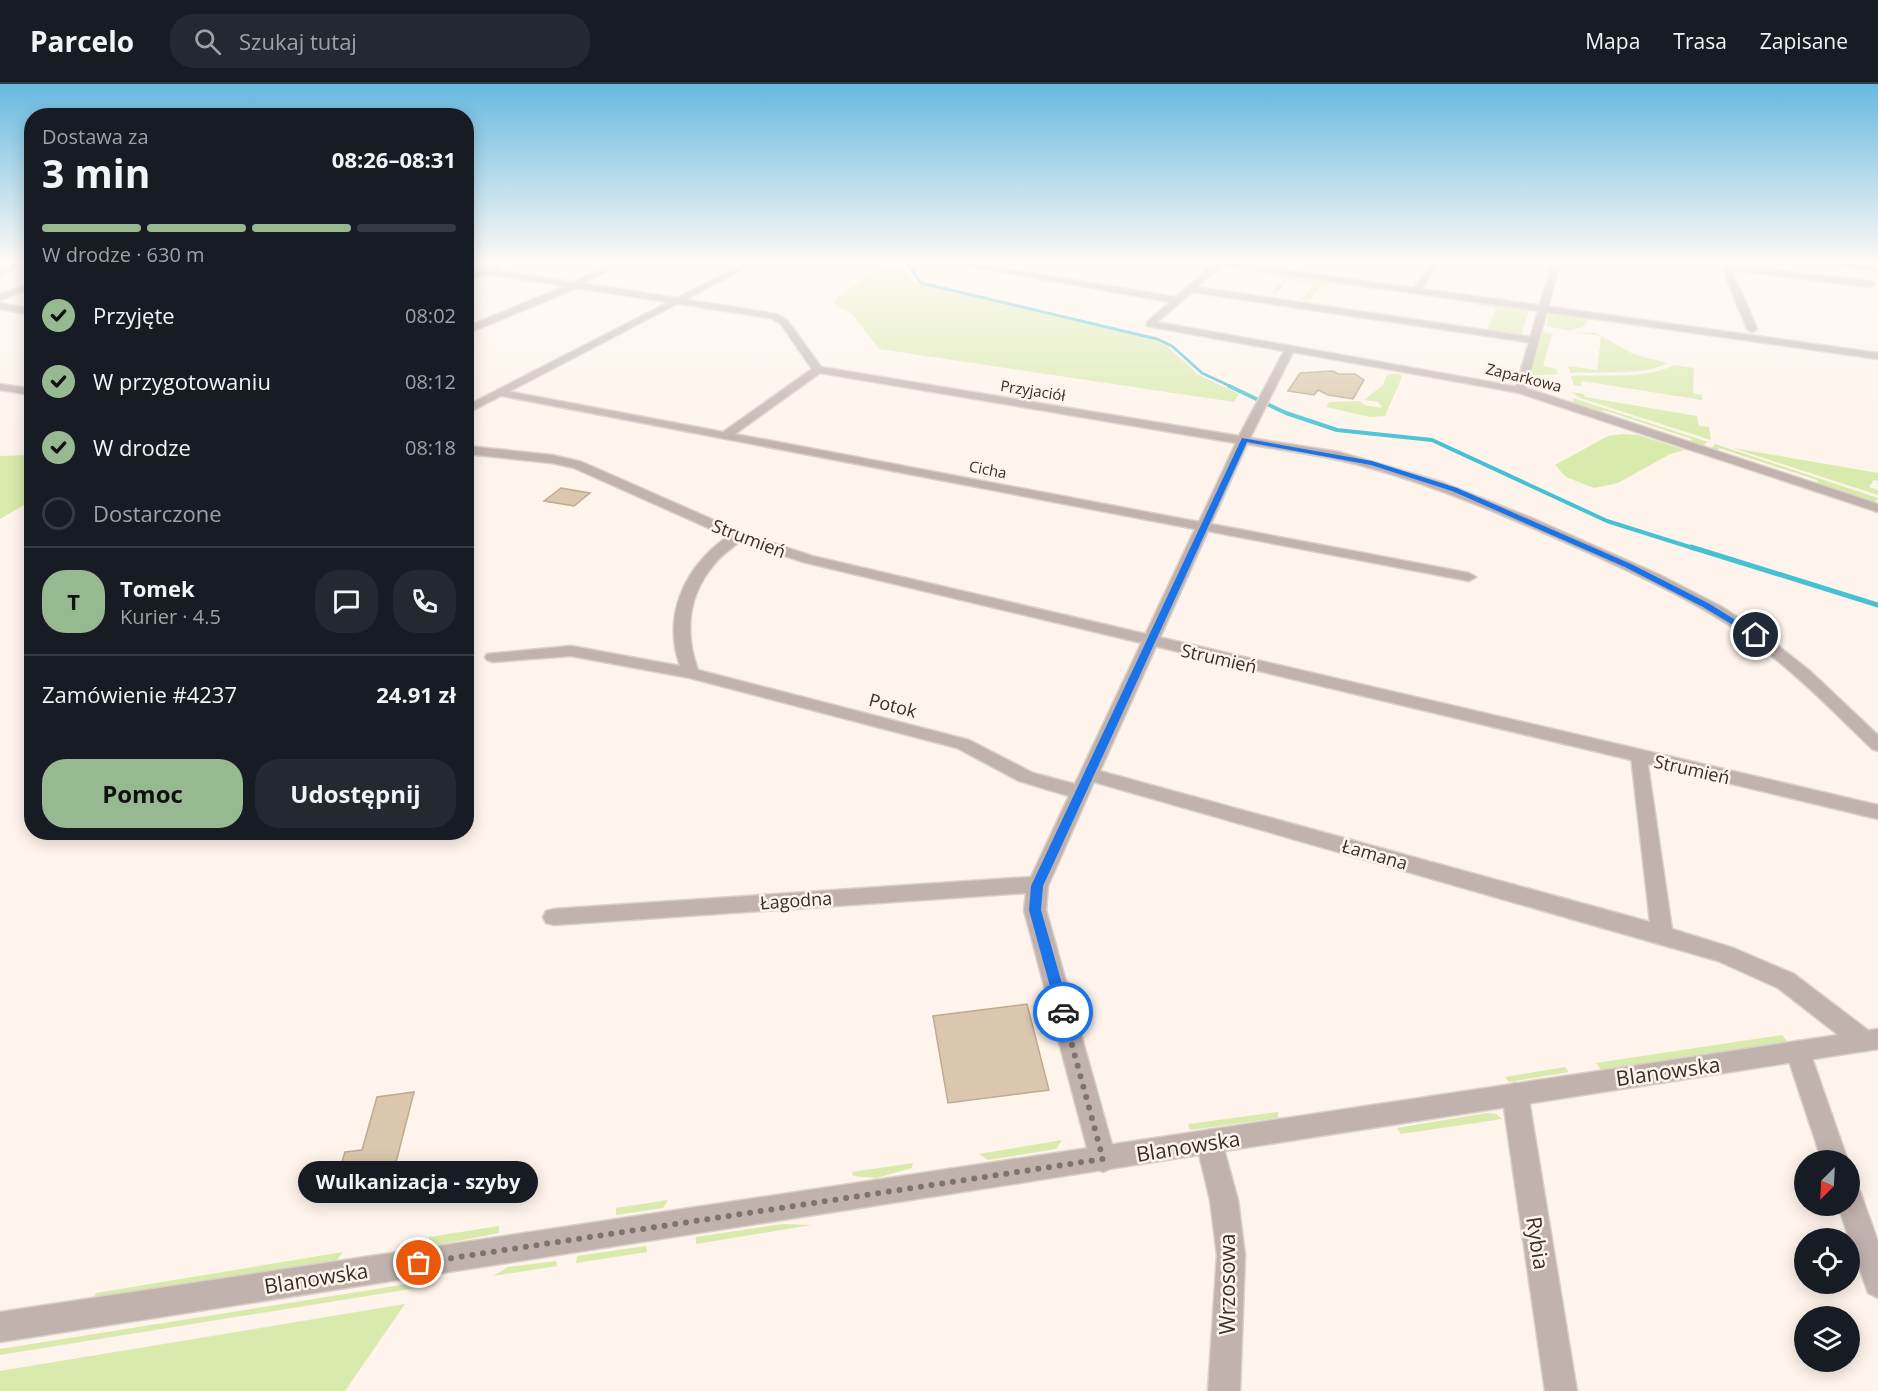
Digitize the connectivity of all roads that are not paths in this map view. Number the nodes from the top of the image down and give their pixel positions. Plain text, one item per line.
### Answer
1 (634, 324) edge
2 (785, 324) edge
3 (1150, 324) edge
4 (1428, 324) edge
5 (1457, 324) edge
6 (1539, 324) edge
7 (1655, 324) edge
8 (1750, 324) edge
9 (1455, 328) junction
10 (1752, 329) dead end
11 (1534, 340) junction
12 (1289, 350) junction
13 (1878, 356) edge
14 (818, 370) junction
15 (0, 387) edge
16 (1520, 390) junction
17 (24, 391) edge
18 (501, 393) junction
19 (474, 407) edge
20 (726, 435) junction
21 (1244, 439) junction
22 (474, 451) edge
23 (1878, 508) edge
24 (1203, 528) junction
25 (738, 536) junction
26 (1468, 577) dead end
27 (1149, 641) junction
28 (492, 657) dead end
29 (691, 673) junction
30 (1878, 745) edge
31 (1640, 756) junction
32 (1083, 783) junction
33 (1878, 812) edge
34 (1037, 886) junction
35 (554, 917) dead end
36 (1662, 934) junction
37 (1871, 1040) edge
38 (1798, 1052) junction
39 (1515, 1094) junction
40 (1209, 1142) junction
41 (1831, 1150) edge
42 (1103, 1159) junction
43 (1855, 1216) edge
44 (1878, 1283) edge
45 (0, 1327) edge
46 (1224, 1391) edge
47 (1561, 1391) edge

1 - 18 street
2 - 14 street
3 - 12 street, Zaparkowa
4 - 9 street
5 - 9 street
6 - 11 street
7 - 13 street
8 - 10 street
9 - 11 street
11 - 16 street
12 - 16 street, Zaparkowa
12 - 21 street
14 - 20 street
14 - 21 street, Przyjaciół
15 - 17 street
16 - 23 street, Zaparkowa
18 - 19 street
18 - 20 street, Cicha
20 - 24 street, Cicha
21 - 24 street
21 - 30 street, Przyjaciół
22 - 25 street, Strumień
24 - 26 street, Cicha
24 - 27 street
25 - 27 street, Strumień
25 - 29 street
27 - 31 street, Strumień
27 - 32 street
28 - 29 street, Potok
29 - 32 street, Potok
31 - 33 street, Strumień
31 - 36 street
32 - 34 street
32 - 36 street, Łamana
34 - 35 street, Łagodna
34 - 42 street
36 - 37 street, Łamana
37 - 38 street, Blanowska
38 - 39 street, Blanowska
38 - 41 street
39 - 40 street, Blanowska
39 - 47 street, Rybia
40 - 42 street, Blanowska
40 - 46 street, Wrzosowa
42 - 45 street, Blanowska
43 - 44 street

